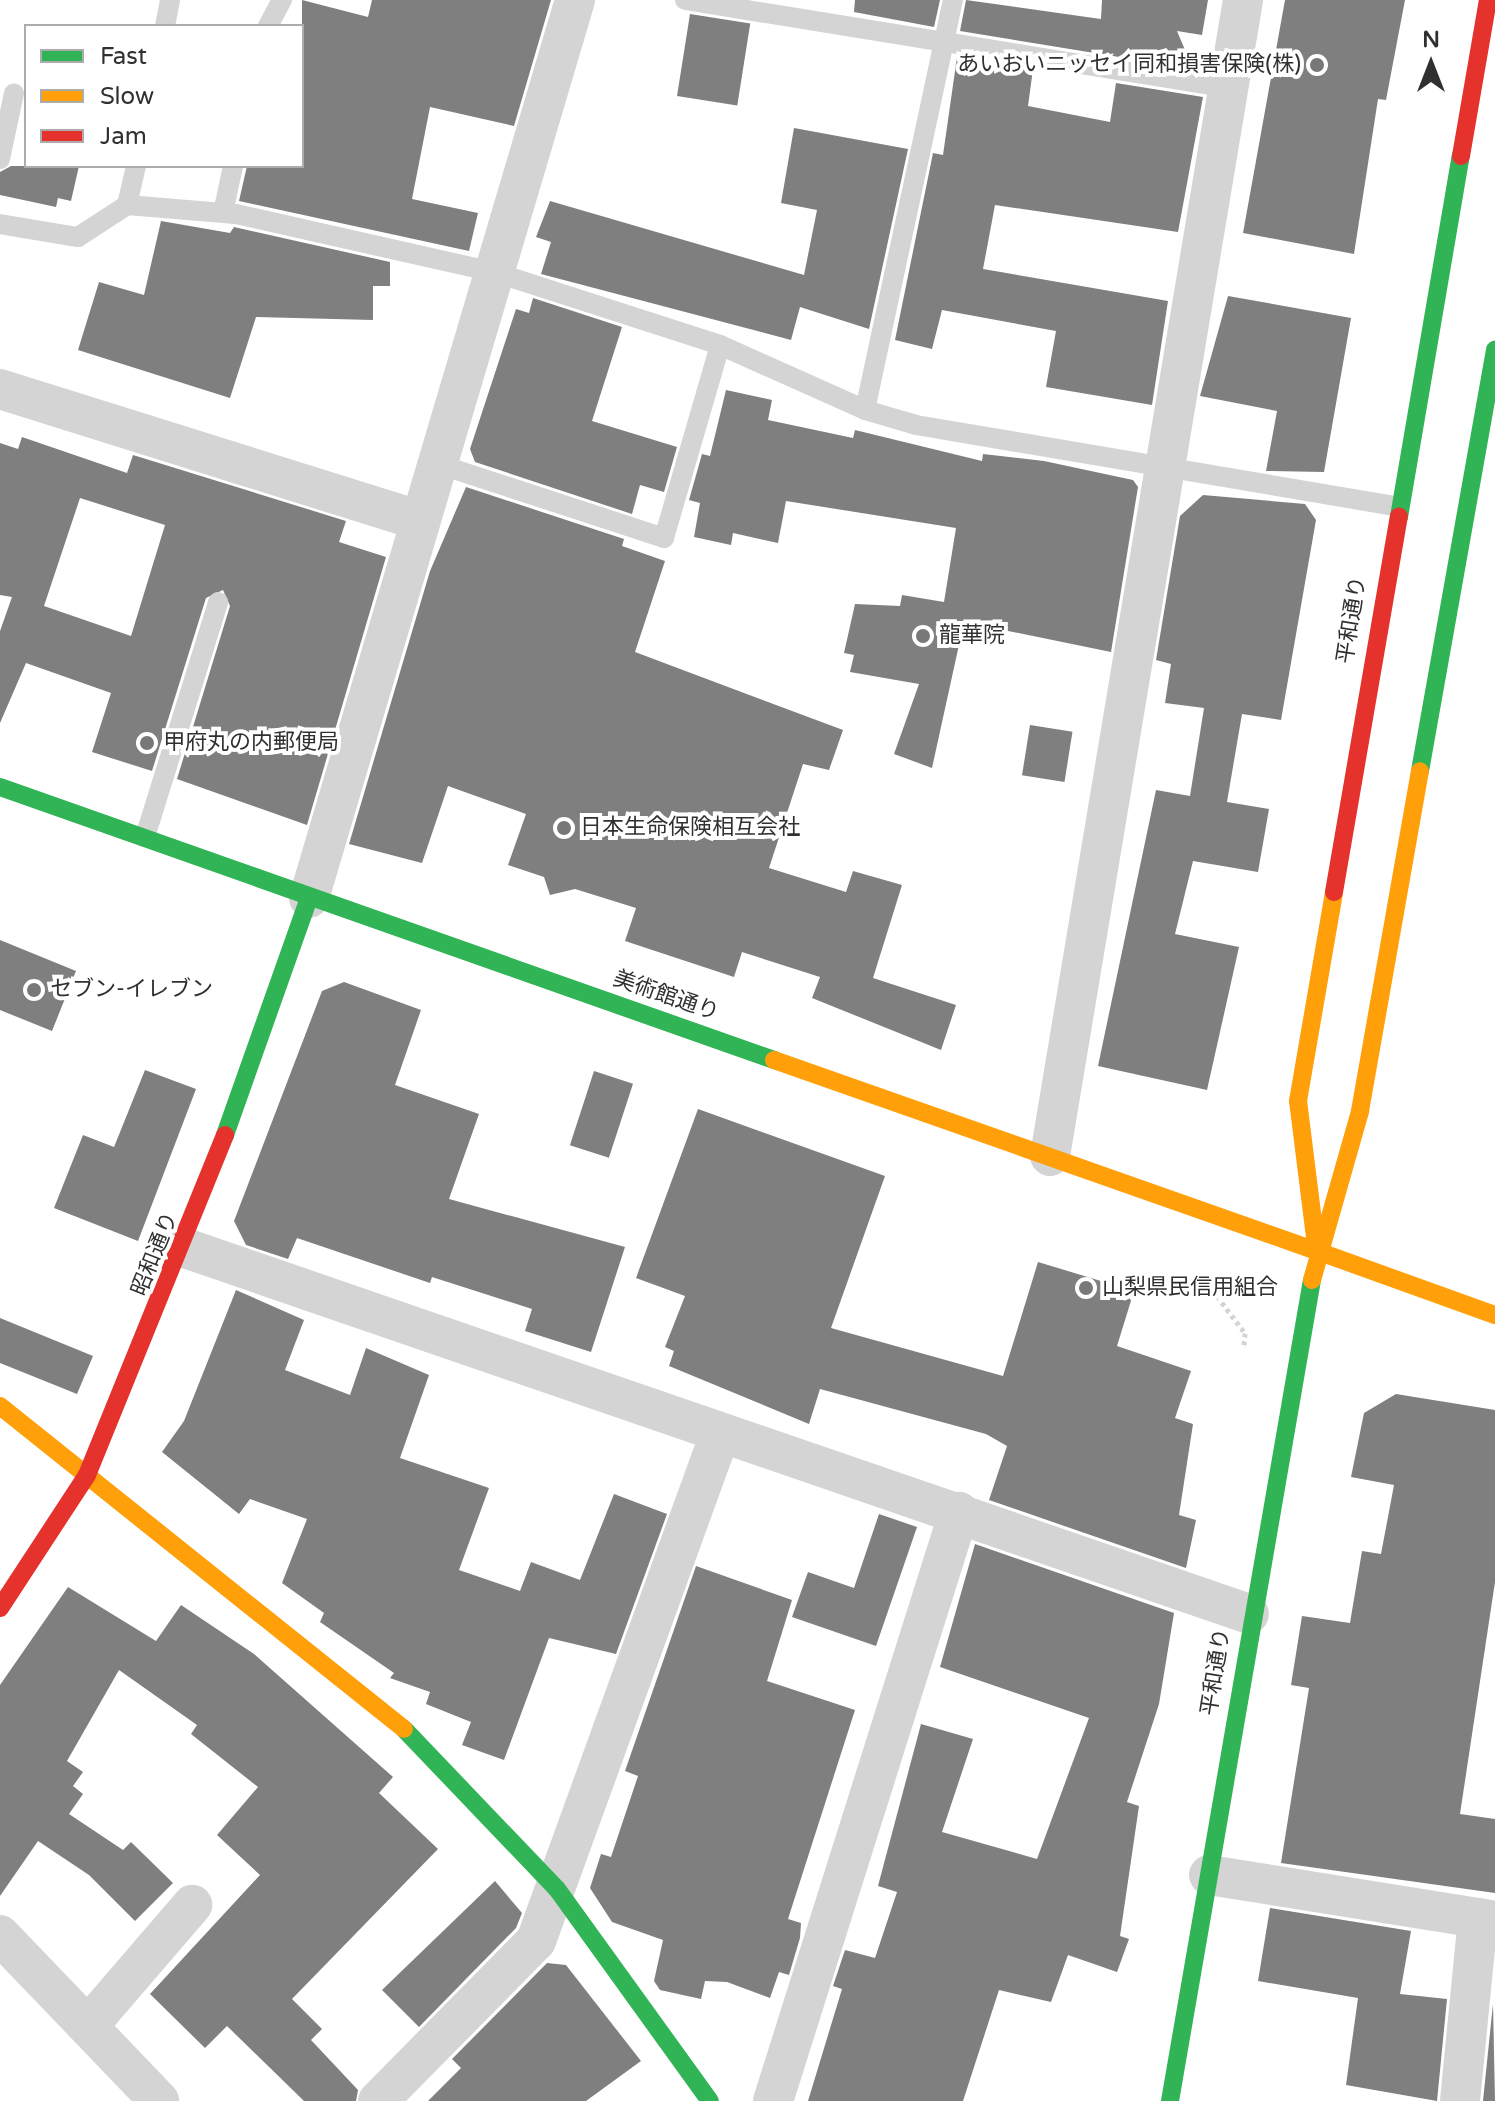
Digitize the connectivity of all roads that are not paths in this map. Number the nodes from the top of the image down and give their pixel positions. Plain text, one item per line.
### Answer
1 (170, 0) edge
2 (282, 0) edge
3 (575, 0) edge
4 (685, 0) edge
5 (953, 0) edge
6 (1243, 0) edge
7 (1488, 0) edge
8 (165, 24) edge
9 (269, 24) edge
10 (944, 42) junction
11 (1229, 88) junction
12 (14, 93) dead end
13 (0, 159) edge
14 (136, 168) edge
15 (233, 168) edge
16 (127, 205) junction
17 (223, 213) junction
18 (0, 224) edge
19 (494, 272) junction
20 (720, 345) junction
21 (1495, 350) edge
22 (0, 389) edge
23 (865, 410) junction
24 (438, 464) junction
25 (1167, 471) junction
26 (1395, 506) junction
27 (419, 520) junction
28 (218, 602) dead end
29 (0, 787) edge
30 (145, 837) junction
31 (309, 898) junction
32 (1050, 1156) junction
33 (185, 1248) junction
34 (1317, 1251) junction
35 (1495, 1315) edge
36 (0, 1406) edge
37 (720, 1434) junction
38 (87, 1475) junction
39 (959, 1512) junction
40 (0, 1608) edge
41 (1249, 1614) junction
42 (1209, 1875) junction
43 (557, 1889) junction
44 (192, 1905) dead end
45 (1487, 1920) edge
46 (0, 1935) edge
47 (88, 2026) junction
48 (159, 2101) edge
49 (378, 2101) edge
50 (710, 2101) edge
51 (773, 2101) edge
52 (1170, 2101) edge
53 (1460, 2101) edge

1 - 8 lane
2 - 9 lane
3 - 19 street
4 - 10 lane
5 - 10 lane
6 - 11 street
7 - 26 main road, 平和通り
10 - 11 lane
10 - 23 lane
11 - 25 street
12 - 13 lane
14 - 16 lane
15 - 17 lane
16 - 17 lane
16 - 18 lane
17 - 19 lane
19 - 20 lane
19 - 24 street
20 - 23 lane
20 - 24 lane
21 - 34 main road, 平和通り
22 - 27 street
23 - 25 lane
24 - 27 street
25 - 26 lane
25 - 32 street
26 - 34 main road, 平和通り
27 - 31 street
28 - 30 lane
29 - 30 main road, 美術館通り
30 - 31 main road, 美術館通り
31 - 32 main road, 美術館通り
31 - 33 main road, 昭和通り
32 - 34 main road, 美術館通り
33 - 37 street
33 - 38 main road, 昭和通り
34 - 35 main road, 美術館通り
34 - 41 main road, 平和通り
36 - 38 main road
37 - 39 street
37 - 43 street
38 - 40 main road, 昭和通り
38 - 43 main road
39 - 41 street
39 - 51 street
41 - 42 main road, 平和通り
42 - 45 street
42 - 52 main road, 平和通り
43 - 49 street
43 - 50 main road
44 - 47 street
45 - 53 street
46 - 47 street
47 - 48 street

